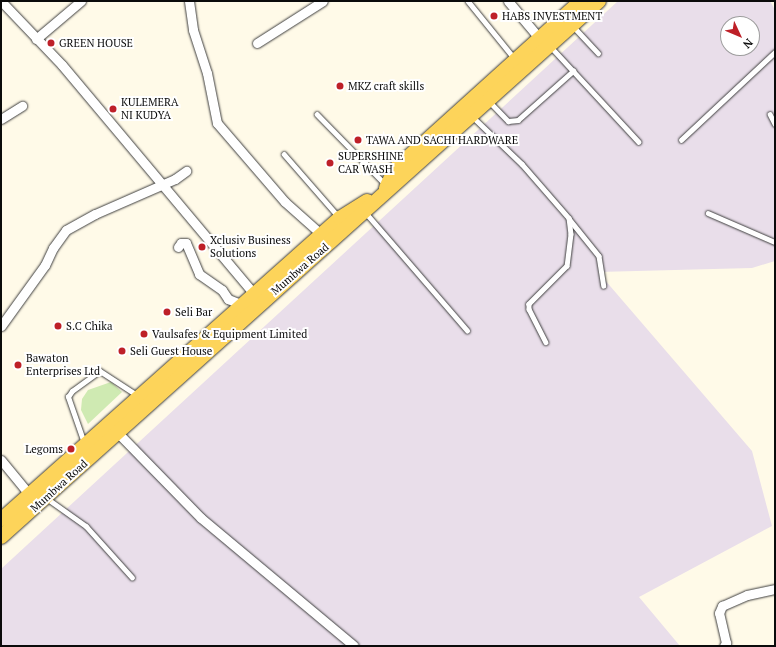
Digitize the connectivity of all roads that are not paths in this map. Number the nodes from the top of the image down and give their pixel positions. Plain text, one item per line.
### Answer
1 (1, 1) edge
2 (81, 1) edge
3 (189, 1) edge
4 (323, 1) edge
5 (468, 1) edge
6 (508, 1) edge
7 (581, 1) edge
8 (599, 1) edge
9 (572, 25) junction
10 (36, 39) junction
11 (545, 42) junction
12 (257, 43) dead end
13 (775, 52) edge
14 (598, 53) dead end
15 (516, 60) junction
16 (573, 71) junction
17 (488, 101) junction
18 (22, 106) dead end
19 (317, 114) dead end
20 (770, 114) dead end
21 (471, 116) junction
22 (1, 119) edge
23 (775, 124) edge
24 (681, 140) dead end
25 (639, 142) dead end
26 (284, 154) dead end
27 (186, 171) dead end
28 (162, 185) junction
29 (388, 187) junction
30 (365, 212) junction
31 (708, 213) dead end
32 (340, 218) junction
33 (569, 218) junction
34 (322, 234) junction
35 (775, 242) edge
36 (178, 247) dead end
37 (604, 286) dead end
38 (254, 294) junction
39 (242, 304) junction
40 (1, 326) edge
41 (468, 330) dead end
42 (546, 342) dead end
43 (140, 398) junction
44 (117, 432) junction
45 (85, 446) junction
46 (1, 460) edge
47 (38, 499) junction
48 (1, 520) edge
49 (1, 537) edge
50 (132, 577) dead end
51 (775, 589) edge
52 (354, 646) edge
53 (724, 646) edge

1 - 10 street
2 - 10 street
3 - 34 street
4 - 12 street
5 - 15 lane
6 - 11 street
7 - 11 main road, Mumbwa Road
8 - 9 main road, Mumbwa Road
9 - 11 main road, Mumbwa Road
9 - 14 lane
10 - 28 street
11 - 15 main road, Mumbwa Road
11 - 16 lane
11 - 17 main road, Mumbwa Road
13 - 24 lane
15 - 29 main road, Mumbwa Road
16 - 17 lane
16 - 25 lane
17 - 21 main road, Mumbwa Road
18 - 22 street
19 - 29 lane
20 - 23 lane
21 - 30 main road, Mumbwa Road
21 - 33 lane
26 - 32 lane
27 - 28 street
28 - 38 street
28 - 40 street
29 - 32 main road, Mumbwa Road
30 - 41 lane
30 - 44 main road, Mumbwa Road
31 - 35 lane
32 - 34 main road, Mumbwa Road
33 - 37 lane
33 - 42 lane
34 - 38 main road, Mumbwa Road
36 - 39 street
38 - 39 main road, Mumbwa Road
39 - 43 main road, Mumbwa Road
43 - 45 main road, Mumbwa Road
43 - 45 lane
44 - 47 main road, Mumbwa Road
44 - 52 street
45 - 47 main road, Mumbwa Road
46 - 47 street
47 - 48 main road, Mumbwa Road
47 - 49 main road, Mumbwa Road
47 - 50 lane
51 - 53 street

